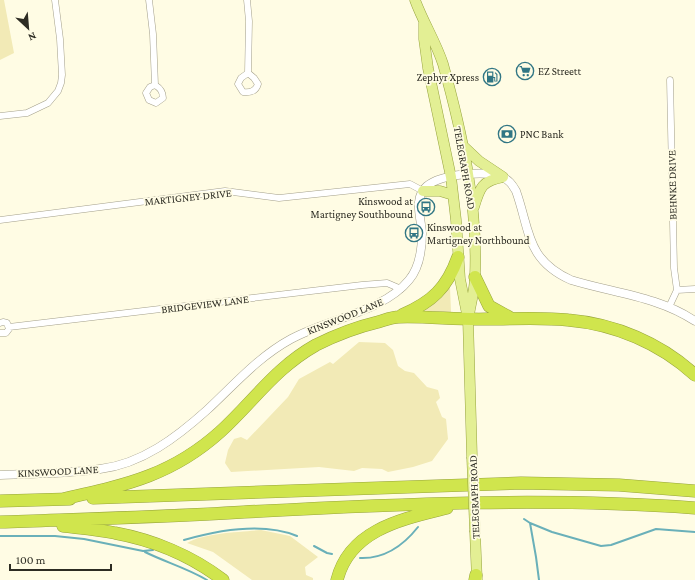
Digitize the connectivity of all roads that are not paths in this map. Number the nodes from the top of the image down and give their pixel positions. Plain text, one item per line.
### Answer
1 (55, 0) edge
2 (149, 0) edge
3 (246, 0) edge
4 (414, 0) edge
5 (424, 23) junction
6 (248, 74) dead end
7 (670, 80) dead end
8 (155, 85) dead end
9 (0, 116) edge
10 (462, 145) junction
11 (468, 175) junction
12 (451, 177) junction
13 (503, 177) junction
14 (423, 191) junction
15 (453, 195) junction
16 (473, 210) junction
17 (0, 220) edge
18 (458, 257) junction
19 (475, 277) junction
20 (401, 289) junction
21 (695, 289) edge
22 (677, 290) junction
23 (669, 307) junction
24 (397, 317) junction
25 (514, 318) junction
26 (468, 319) junction
27 (695, 321) edge
28 (0, 323) edge
29 (9, 327) junction
30 (0, 333) edge
31 (695, 375) edge
32 (0, 475) edge
33 (695, 491) edge
34 (63, 499) junction
35 (0, 501) edge
36 (470, 503) junction
37 (695, 508) edge
38 (0, 522) edge
39 (22, 522) junction
40 (476, 578) edge
41 (223, 580) edge
42 (337, 580) edge

1 - 9 street
2 - 8 street
3 - 6 street
4 - 5 main road, TELEGRAPH ROAD
5 - 10 main road, TELEGRAPH ROAD
5 - 12 main road, TELEGRAPH ROAD
7 - 22 street, BEHNKE DRIVE
10 - 11 main road, TELEGRAPH ROAD
10 - 13 main road
11 - 12 street
11 - 13 street
11 - 16 main road, TELEGRAPH ROAD
12 - 14 street
12 - 15 main road, TELEGRAPH ROAD
13 - 16 main road
13 - 23 street
14 - 15 main road
14 - 17 street, MARTIGNEY DRIVE
14 - 20 street, KINSWOOD LANE
15 - 18 main road, TELEGRAPH ROAD
16 - 19 main road, TELEGRAPH ROAD
18 - 24 highway
18 - 26 main road, TELEGRAPH ROAD
19 - 25 highway
19 - 26 main road, TELEGRAPH ROAD
20 - 29 street, BRIDGEVIEW LANE
20 - 32 street, KINSWOOD LANE
21 - 22 street
22 - 23 street
23 - 27 street
24 - 26 highway
24 - 34 highway
25 - 26 highway
25 - 31 highway
26 - 40 main road, TELEGRAPH ROAD, bridge
28 - 29 street
29 - 30 street, BRIDGEVIEW LANE
33 - 34 highway
34 - 35 highway
36 - 37 highway
36 - 39 highway
36 - 42 highway
38 - 39 highway
39 - 41 highway

